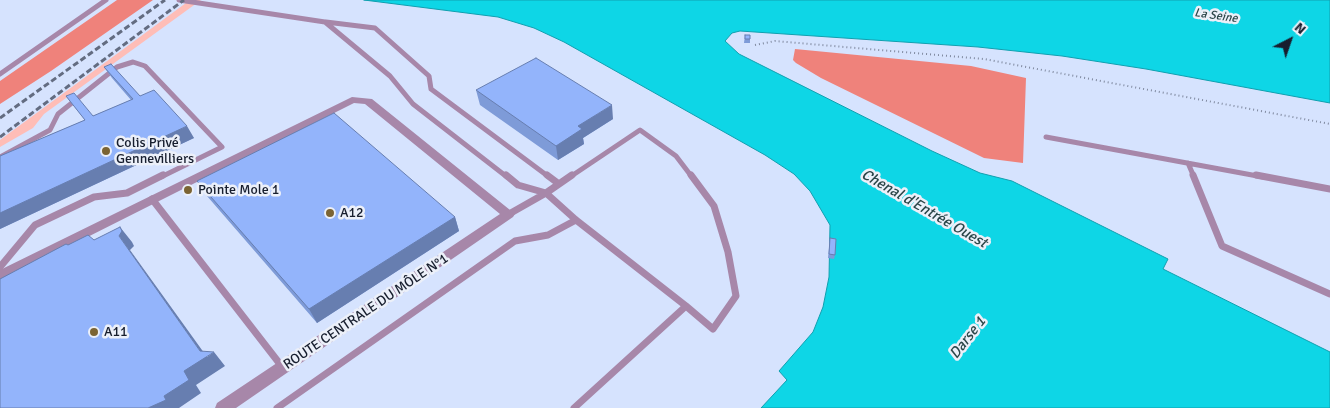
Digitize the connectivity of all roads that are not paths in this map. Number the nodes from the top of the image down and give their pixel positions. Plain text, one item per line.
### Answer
1 (106, 0) edge
2 (179, 0) edge
3 (325, 22) junction
4 (15, 63) junction
5 (0, 69) edge
6 (0, 74) edge
7 (1046, 137) dead end
8 (0, 157) edge
9 (1188, 163) junction
10 (559, 184) junction
11 (1330, 189) edge
12 (546, 192) junction
13 (152, 199) junction
14 (508, 214) junction
15 (576, 220) junction
16 (0, 267) edge
17 (0, 276) edge
18 (1330, 294) edge
19 (686, 306) junction
20 (283, 368) junction
21 (223, 408) edge
22 (277, 408) edge
23 (574, 408) edge

1 - 4 lane
2 - 3 lane
3 - 10 lane
3 - 12 lane
4 - 5 lane
4 - 6 lane
7 - 9 lane
8 - 16 lane
9 - 11 lane
9 - 18 lane
10 - 12 lane
10 - 19 lane
12 - 14 lane
12 - 15 lane
13 - 14 street
13 - 17 street
13 - 20 lane
14 - 20 street, ROUTE CENTRALE DU MÔLE N°1
15 - 19 lane
15 - 22 lane
19 - 23 lane
20 - 21 street, ROUTE CENTRALE DU MÔLE N°1

